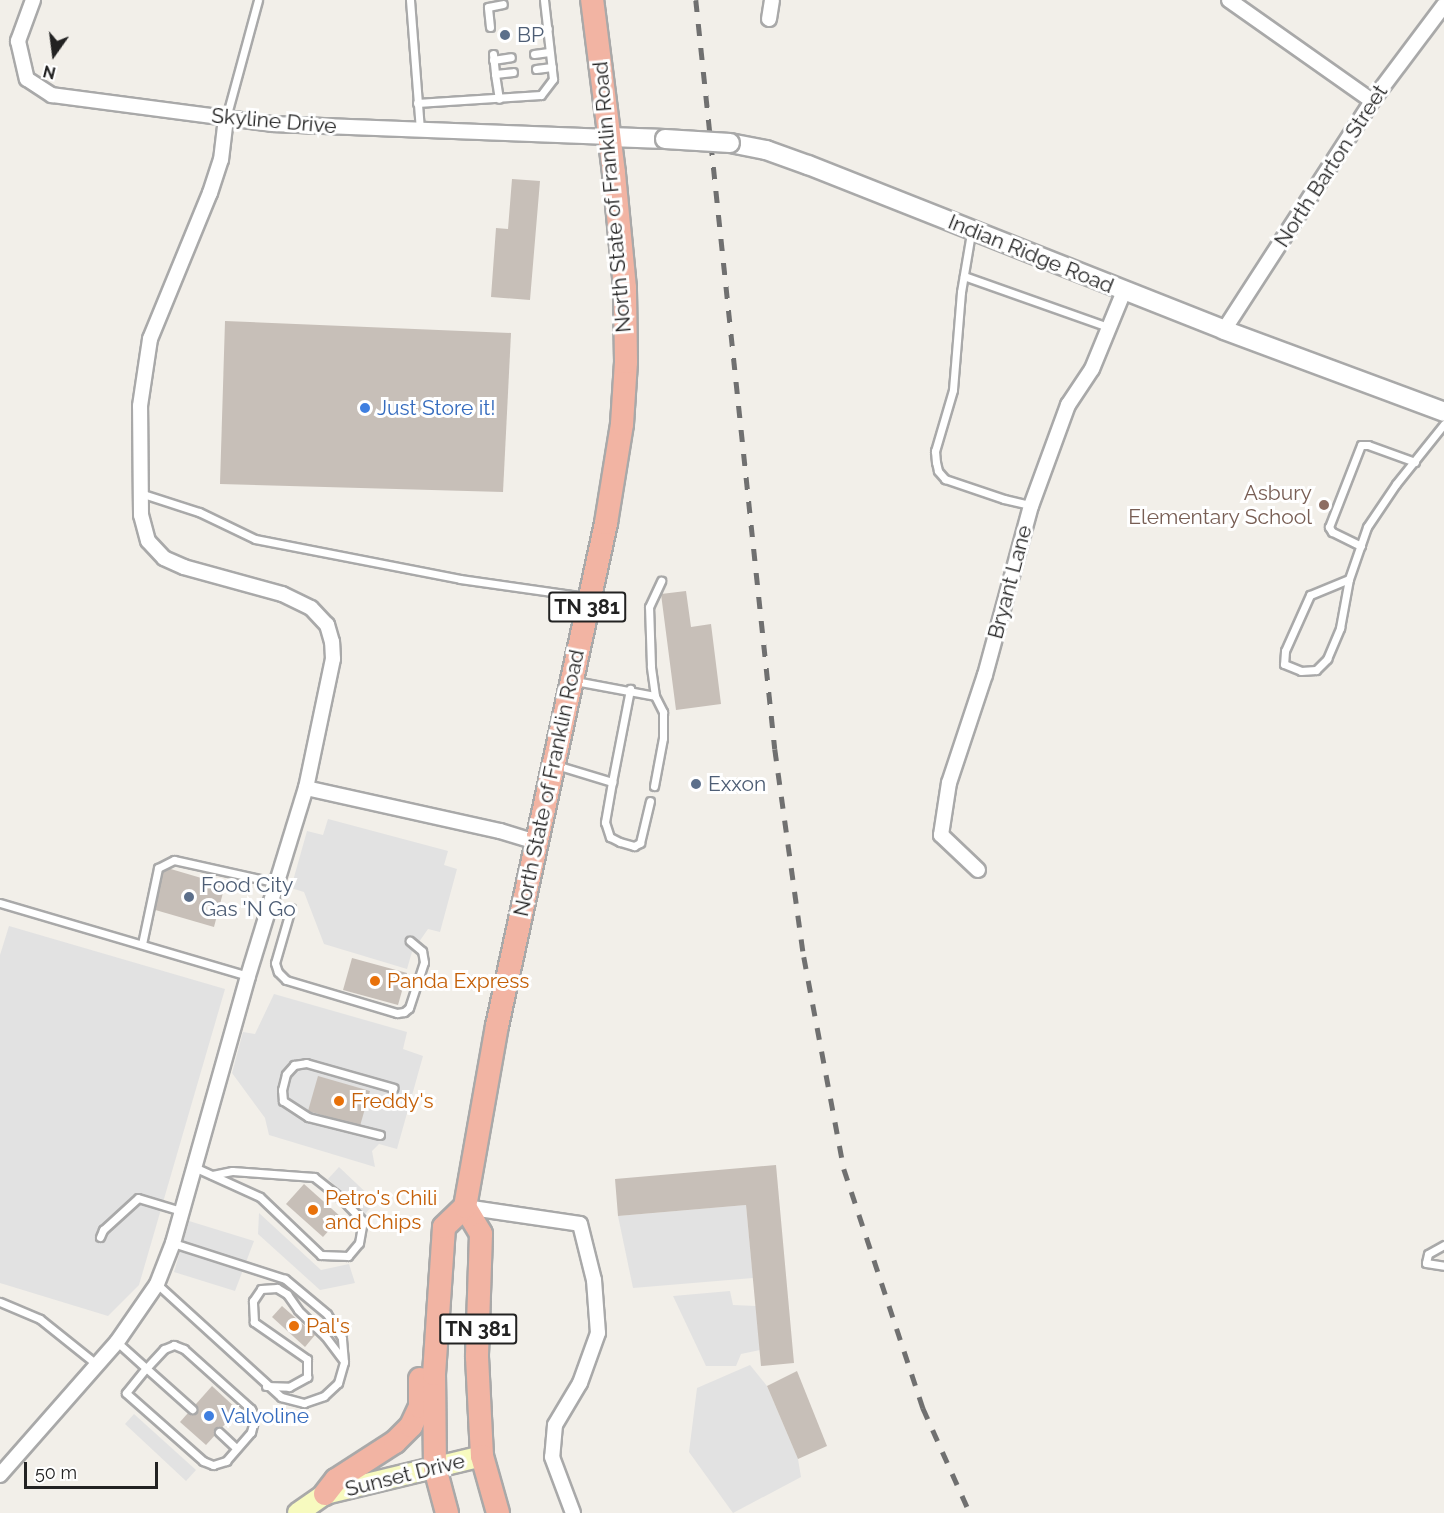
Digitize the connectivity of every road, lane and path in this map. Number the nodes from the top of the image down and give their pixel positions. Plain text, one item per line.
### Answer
1 (33, 0) edge
2 (258, 0) edge
3 (410, 0) edge
4 (544, 0) edge
5 (592, 0) edge
6 (772, 0) edge
7 (1229, 0) edge
8 (487, 3) edge
9 (503, 4) dead end
10 (1441, 14) edge
11 (769, 19) dead end
12 (490, 27) dead end
13 (548, 28) junction
14 (530, 30) dead end
15 (549, 52) junction
16 (534, 54) dead end
17 (511, 57) dead end
18 (552, 67) junction
19 (536, 69) dead end
20 (513, 72) dead end
21 (495, 74) junction
22 (499, 99) junction
23 (1372, 101) junction
24 (417, 103) junction
25 (226, 118) junction
26 (420, 129) junction
27 (610, 137) junction
28 (972, 230) junction
29 (964, 276) junction
30 (1124, 291) junction
31 (1108, 327) junction
32 (1224, 330) junction
33 (1444, 412) edge
34 (1444, 424) edge
35 (1415, 462) junction
36 (140, 493) junction
37 (1031, 506) junction
38 (1361, 546) junction
39 (1349, 579) junction
40 (661, 581) dead end
41 (590, 597) junction
42 (571, 680) junction
43 (630, 689) junction
44 (655, 696) junction
45 (553, 764) junction
46 (612, 782) junction
47 (654, 786) dead end
48 (306, 788) junction
49 (650, 801) dead end
50 (537, 842) junction
51 (978, 870) dead end
52 (278, 883) junction
53 (0, 906) edge
54 (291, 908) dead end
55 (410, 941) dead end
56 (142, 944) junction
57 (248, 976) junction
58 (394, 1088) dead end
59 (380, 1135) dead end
60 (194, 1167) junction
61 (212, 1175) junction
62 (465, 1207) junction
63 (181, 1210) junction
64 (100, 1238) dead end
65 (173, 1243) junction
66 (1444, 1245) edge
67 (1444, 1266) edge
68 (440, 1282) junction
69 (157, 1284) junction
70 (0, 1302) edge
71 (117, 1342) junction
72 (344, 1362) junction
73 (95, 1363) junction
74 (146, 1368) junction
75 (266, 1386) junction
76 (192, 1408) dead end
77 (219, 1432) dead end
78 (236, 1448) junction
79 (482, 1456) junction
80 (435, 1468) junction
81 (0, 1475) edge
82 (325, 1494) junction
83 (298, 1513) edge
84 (447, 1513) edge
85 (498, 1513) edge
86 (573, 1513) edge

1 - 25 street, Skyline Drive
2 - 25 lane
3 - 24 lane
4 - 13 lane
5 - 27 highway, North State of Franklin Road / TN 381
6 - 11 street
7 - 23 street
8 - 9 lane
8 - 12 lane
10 - 23 street, North Barton Street
13 - 14 lane
13 - 15 lane
15 - 16 lane
15 - 18 lane
17 - 21 lane
18 - 19 lane
18 - 22 lane
20 - 21 lane
21 - 22 lane
22 - 24 lane
23 - 32 street, North Barton Street
24 - 26 lane
25 - 26 street, Skyline Drive
25 - 36 street
26 - 27 street, Skyline Drive
27 - 28 street, Indian Ridge Road, bridge
27 - 41 highway, North State of Franklin Road / TN 381
28 - 29 lane
28 - 30 street, Indian Ridge Road
29 - 31 lane
29 - 37 lane
30 - 31 street, Bryant Lane
30 - 32 street, Indian Ridge Road
31 - 37 street, Bryant Lane
32 - 33 street, Indian Ridge Road
34 - 35 lane
35 - 38 lane
35 - 38 lane
36 - 41 lane
36 - 48 street
37 - 51 street, Bryant Lane
38 - 39 lane
39 - 39 lane
40 - 44 lane
41 - 42 highway, North State of Franklin Road / TN 381
42 - 43 lane
42 - 45 highway, North State of Franklin Road / TN 381
43 - 44 lane
43 - 46 lane
44 - 47 lane
45 - 46 lane
45 - 50 highway, North State of Franklin Road / TN 381
46 - 49 lane
48 - 50 street
48 - 52 street
50 - 62 highway, North State of Franklin Road / TN 381
52 - 56 lane
52 - 57 street
53 - 56 lane
54 - 55 lane
56 - 57 lane
57 - 60 street
58 - 59 lane
60 - 61 lane
60 - 63 street
61 - 61 lane
62 - 68 highway, TN 381
62 - 79 highway, TN 381
62 - 86 street
63 - 64 lane
63 - 65 street
65 - 69 street
65 - 72 lane
66 - 67 lane
68 - 80 highway, TN 381
68 - 82 highway
69 - 71 street
69 - 75 lane
70 - 73 lane
71 - 73 street
71 - 74 lane
72 - 75 lane
72 - 75 lane
73 - 81 street
74 - 76 lane
74 - 78 lane
74 - 78 lane
77 - 78 lane
79 - 80 main road, Sunset Drive
79 - 85 highway, TN 381
80 - 82 main road, Sunset Drive
80 - 84 highway, TN 381
82 - 83 main road, Sunset Drive

